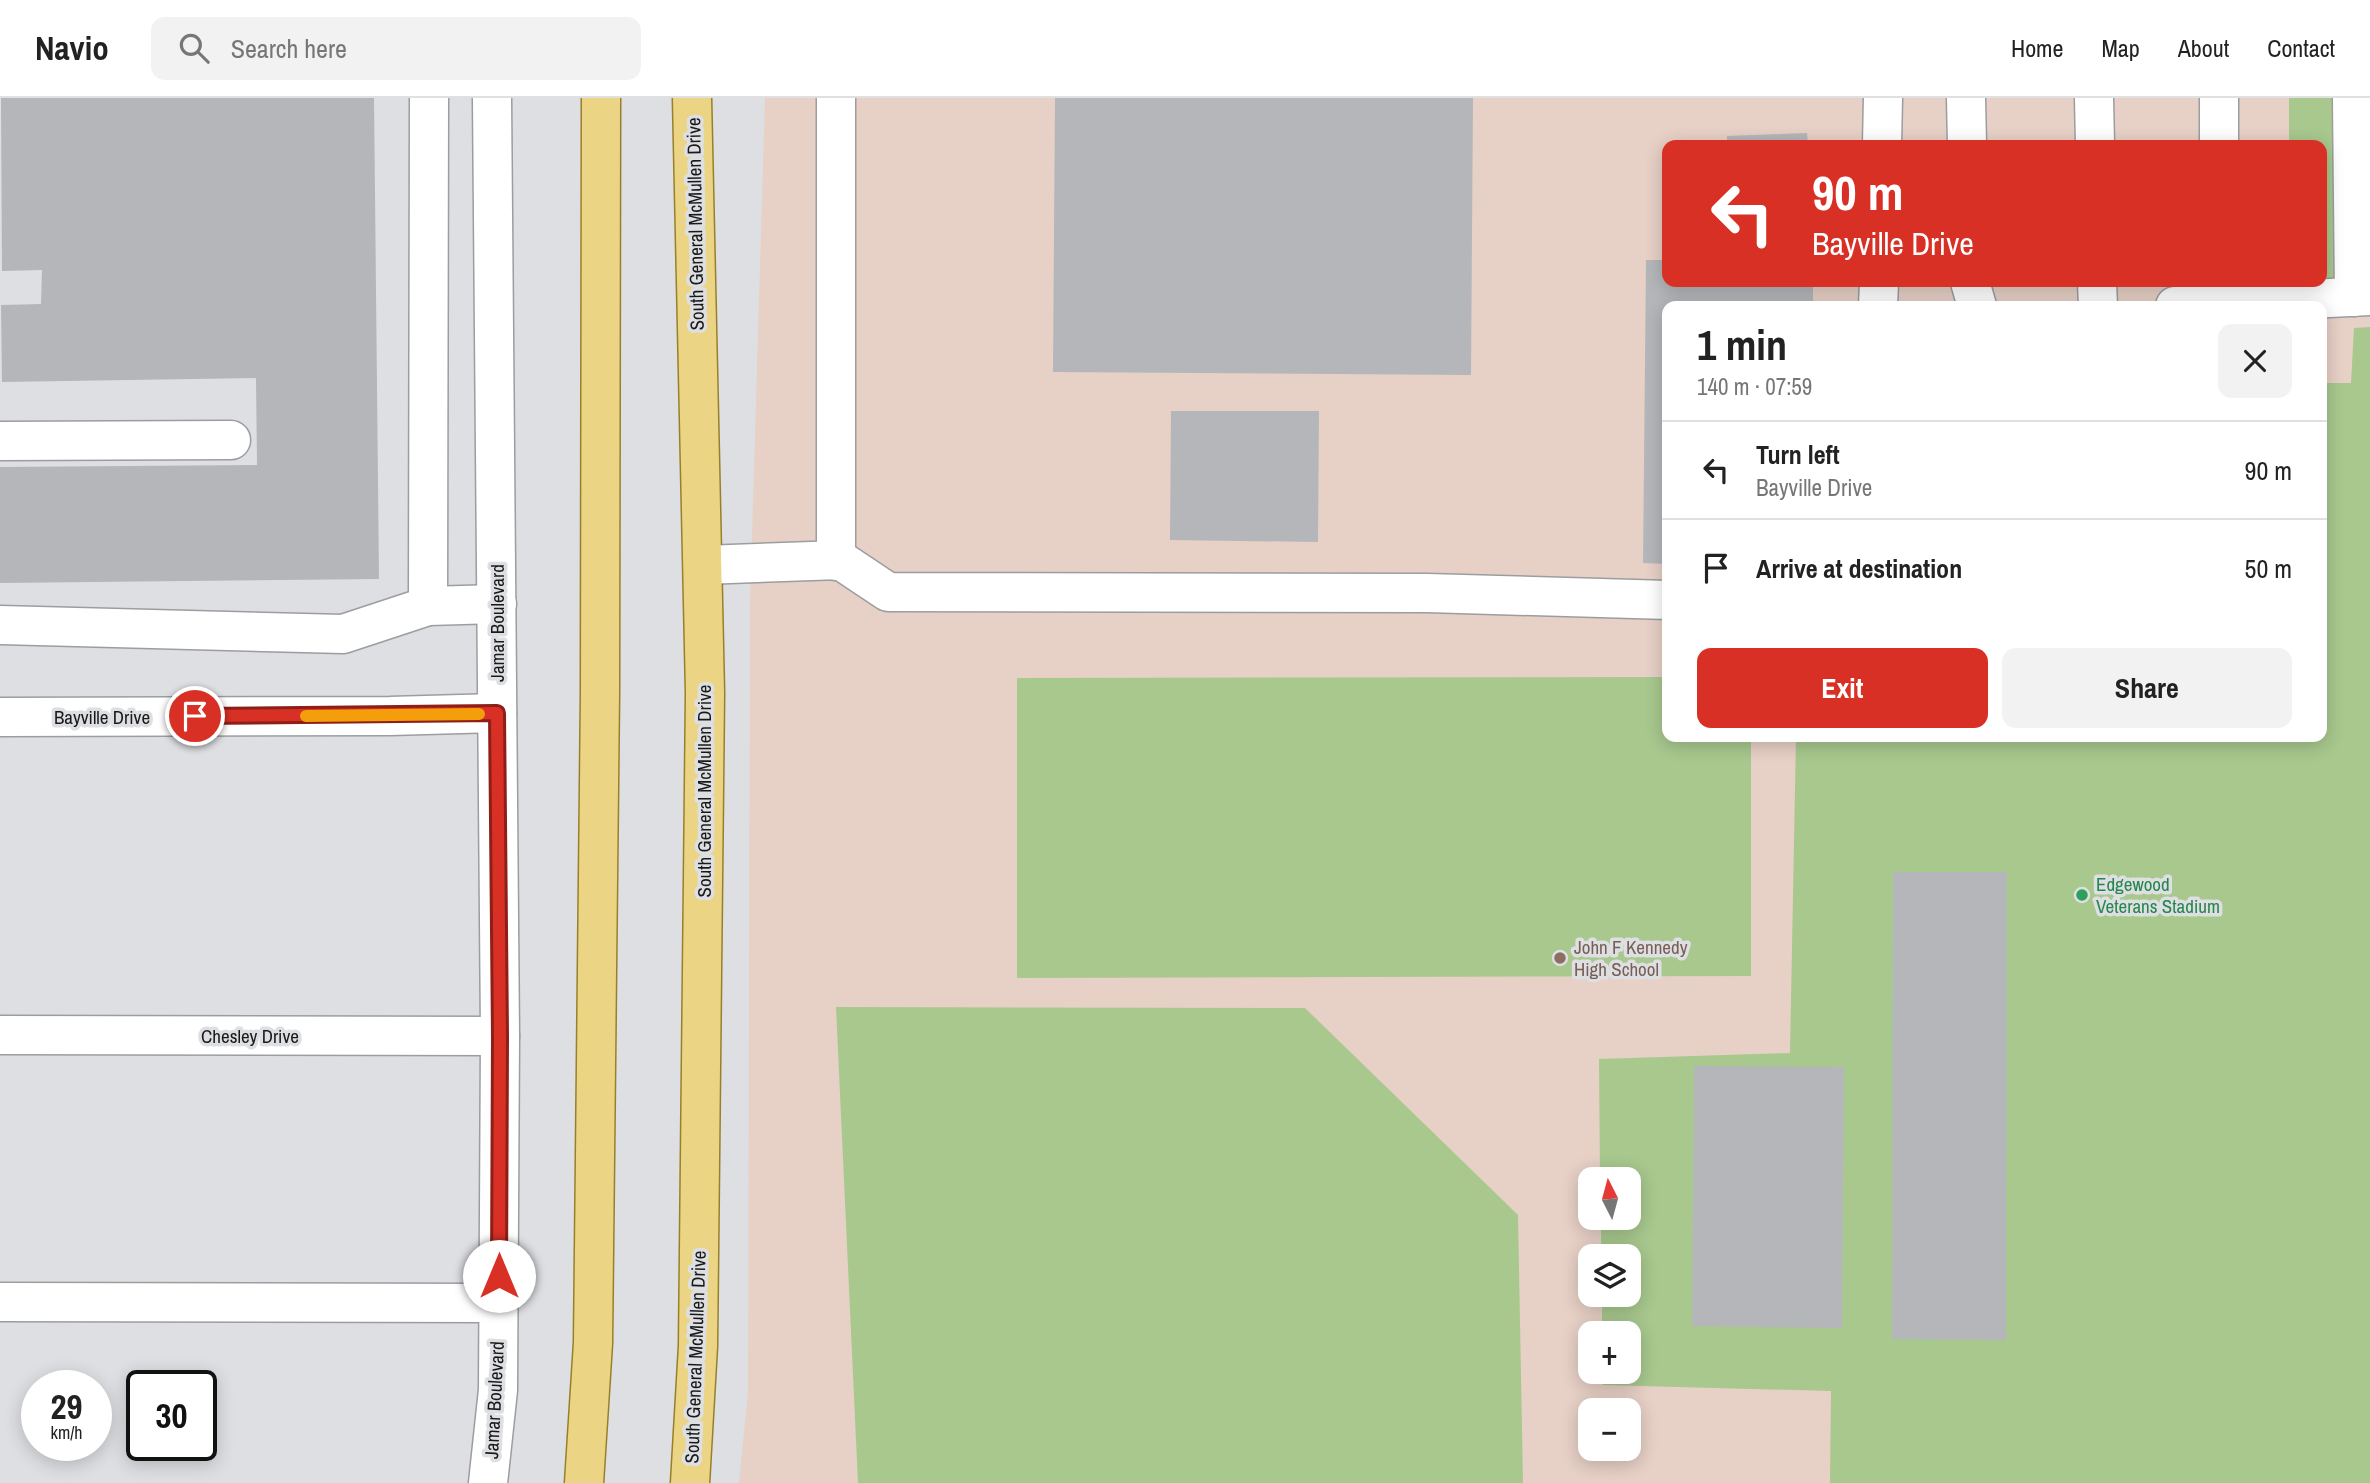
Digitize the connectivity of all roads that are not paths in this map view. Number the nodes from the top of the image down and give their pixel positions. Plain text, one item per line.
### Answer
1 (429, 98) edge
2 (492, 98) edge
3 (601, 98) edge
4 (692, 98) edge
5 (836, 98) edge
6 (1883, 98) edge
7 (1966, 98) edge
8 (2094, 98) edge
9 (2219, 98) edge
10 (2352, 98) edge
11 (1882, 140) edge
12 (1967, 140) edge
13 (2095, 140) edge
14 (2219, 140) edge
15 (2218, 293) edge
16 (2362, 296) edge
17 (2192, 301) edge
18 (231, 440) dead end
19 (0, 441) edge
20 (836, 561) junction
21 (703, 565) junction
22 (1662, 600) edge
23 (498, 604) junction
24 (428, 606) junction
25 (0, 625) edge
26 (497, 713) junction
27 (0, 717) edge
28 (0, 1035) edge
29 (500, 1037) junction
30 (0, 1302) edge
31 (498, 1303) junction
32 (488, 1483) edge
33 (584, 1483) edge
34 (690, 1483) edge

1 - 24 street
2 - 23 street, Jamar Boulevard
3 - 33 main road
4 - 21 main road, South General McMullen Drive
5 - 20 street
6 - 11 street
7 - 12 street
8 - 13 street
9 - 14 street
10 - 16 street
15 - 16 street
15 - 17 street
18 - 19 street
20 - 21 street
20 - 22 street
21 - 34 main road, South General McMullen Drive
23 - 24 street
23 - 26 street, Jamar Boulevard
24 - 25 street
26 - 27 street, Bayville Drive
26 - 29 street, Jamar Boulevard
28 - 29 street, Chesley Drive
29 - 31 street, Jamar Boulevard
30 - 31 street
31 - 32 street, Jamar Boulevard

